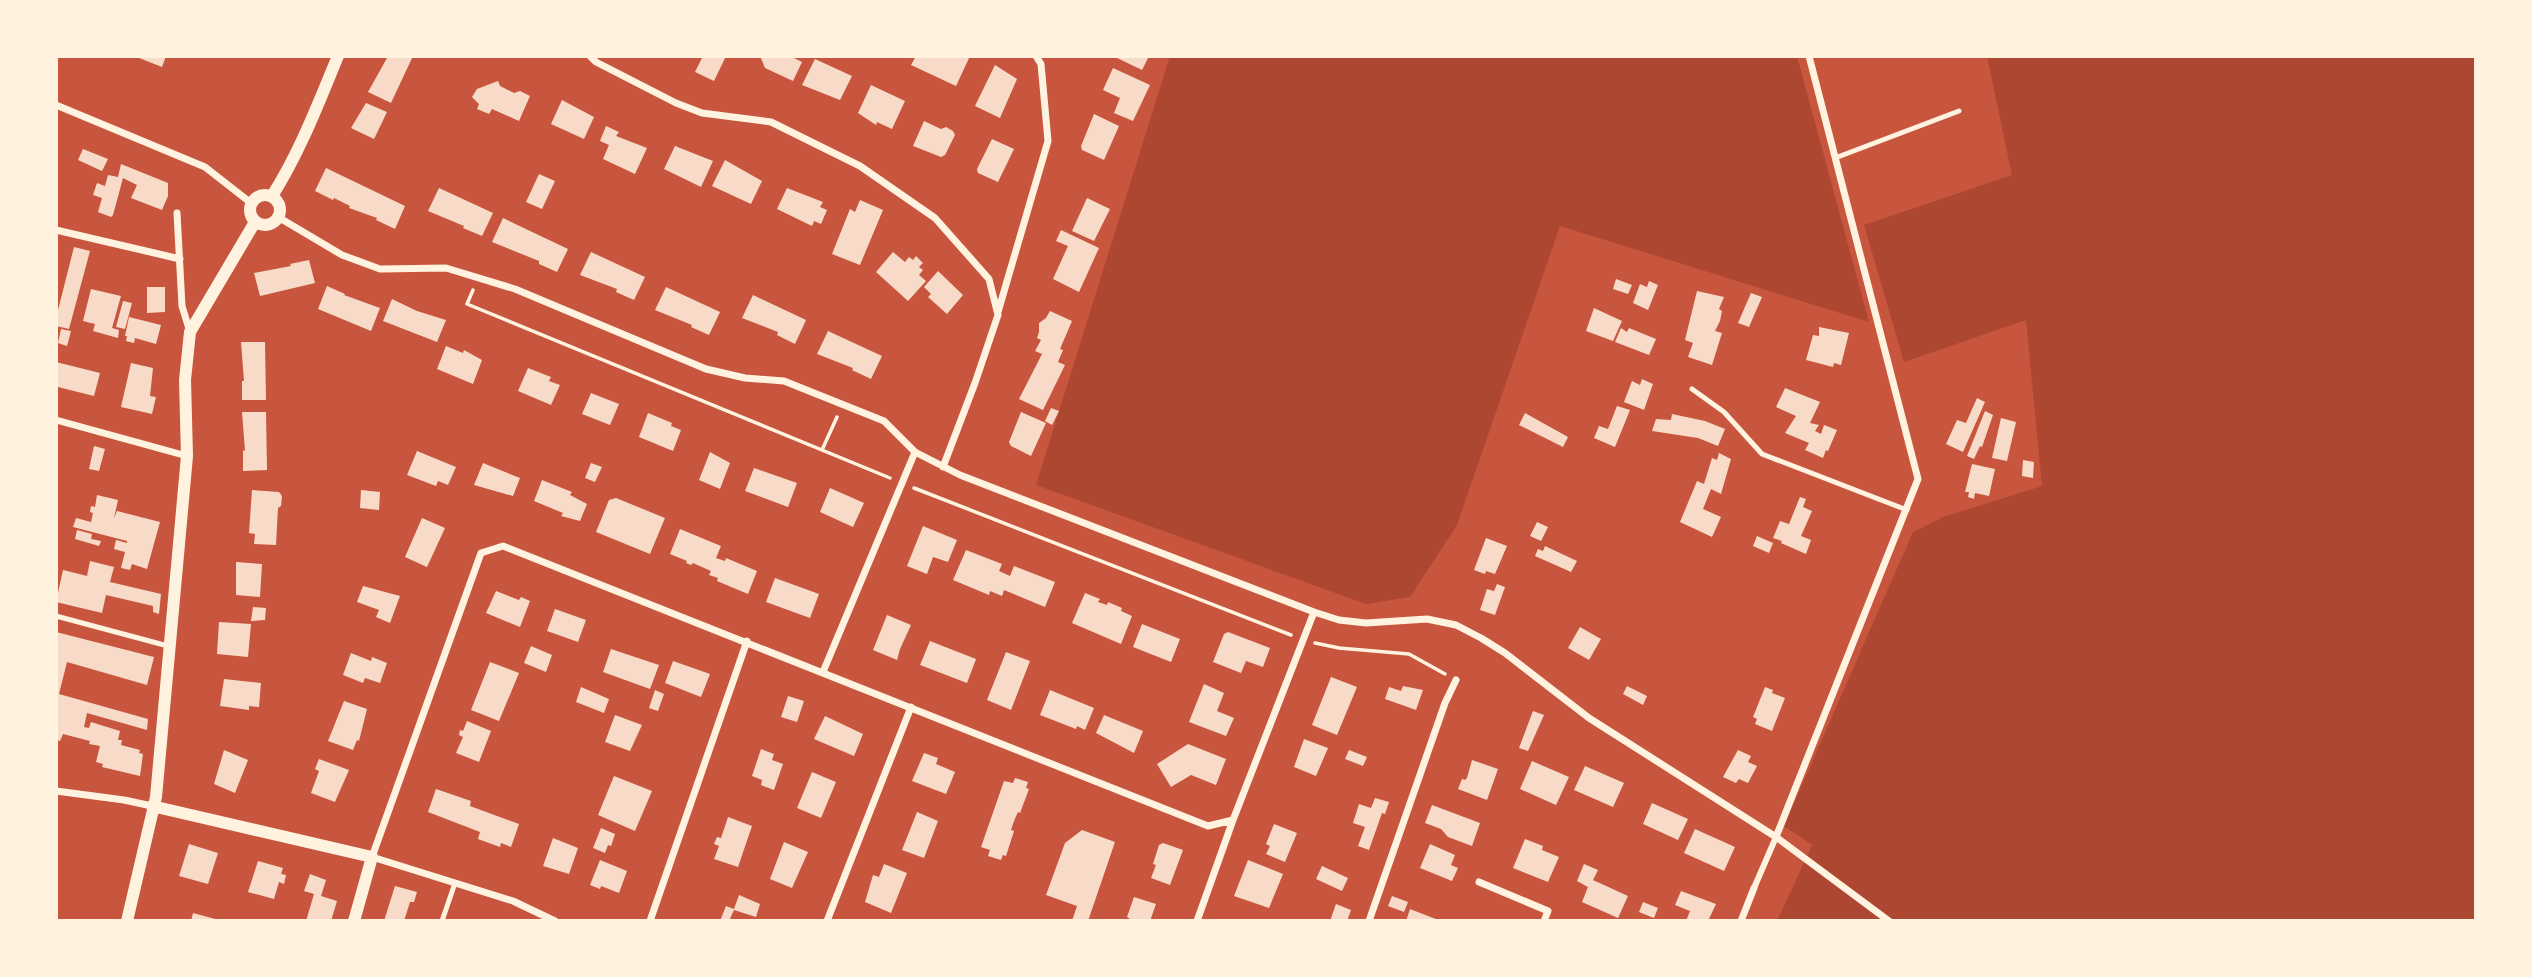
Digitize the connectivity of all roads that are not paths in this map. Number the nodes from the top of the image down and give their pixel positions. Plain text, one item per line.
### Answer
1 (338, 56) edge
2 (590, 56) edge
3 (1036, 56) edge
4 (1809, 56) edge
5 (56, 105) edge
6 (1959, 111) dead end
7 (1835, 158) junction
8 (272, 196) junction
9 (251, 203) junction
10 (177, 213) dead end
11 (278, 217) junction
12 (255, 222) junction
13 (56, 230) edge
14 (180, 259) junction
15 (998, 315) junction
16 (190, 332) junction
17 (1692, 389) dead end
18 (56, 420) edge
19 (915, 452) junction
20 (187, 456) junction
21 (943, 467) junction
22 (1907, 510) junction
23 (1314, 612) junction
24 (56, 616) edge
25 (747, 641) junction
26 (171, 646) junction
27 (824, 672) junction
28 (1456, 680) road end
29 (911, 707) junction
30 (56, 791) edge
31 (152, 806) junction
32 (1233, 820) junction
33 (1776, 837) junction
34 (372, 857) junction
35 (1479, 882) dead end
36 (455, 883) junction
37 (1754, 888) joint
38 (127, 921) edge
39 (354, 921) edge
40 (442, 921) edge
41 (555, 921) edge
42 (650, 921) edge
43 (827, 921) edge
44 (1197, 921) edge
45 (1369, 921) edge
46 (1544, 921) edge
47 (1741, 921) edge
48 (1889, 921) edge

1 - 8 street
2 - 15 street
3 - 15 street
4 - 7 street
5 - 9 street
6 - 7 lane
7 - 22 street
8 - 9 street
8 - 11 street
9 - 12 street
10 - 14 street
11 - 12 street
11 - 19 street
12 - 16 street
13 - 14 street
14 - 16 street
15 - 21 street
16 - 20 street
17 - 22 lane
18 - 20 street
19 - 21 street
19 - 27 street
20 - 26 street
21 - 23 street
22 - 33 street
23 - 32 street
23 - 33 street
24 - 26 lane
25 - 27 street
25 - 34 street
25 - 42 street
26 - 31 street
27 - 29 street
28 - 45 street
29 - 32 street
29 - 43 street
30 - 31 street
31 - 34 street
31 - 38 street
32 - 44 street
33 - 37 street
33 - 48 street
34 - 36 street
34 - 39 street
35 - 46 street
36 - 40 lane
36 - 41 street
37 - 47 street

